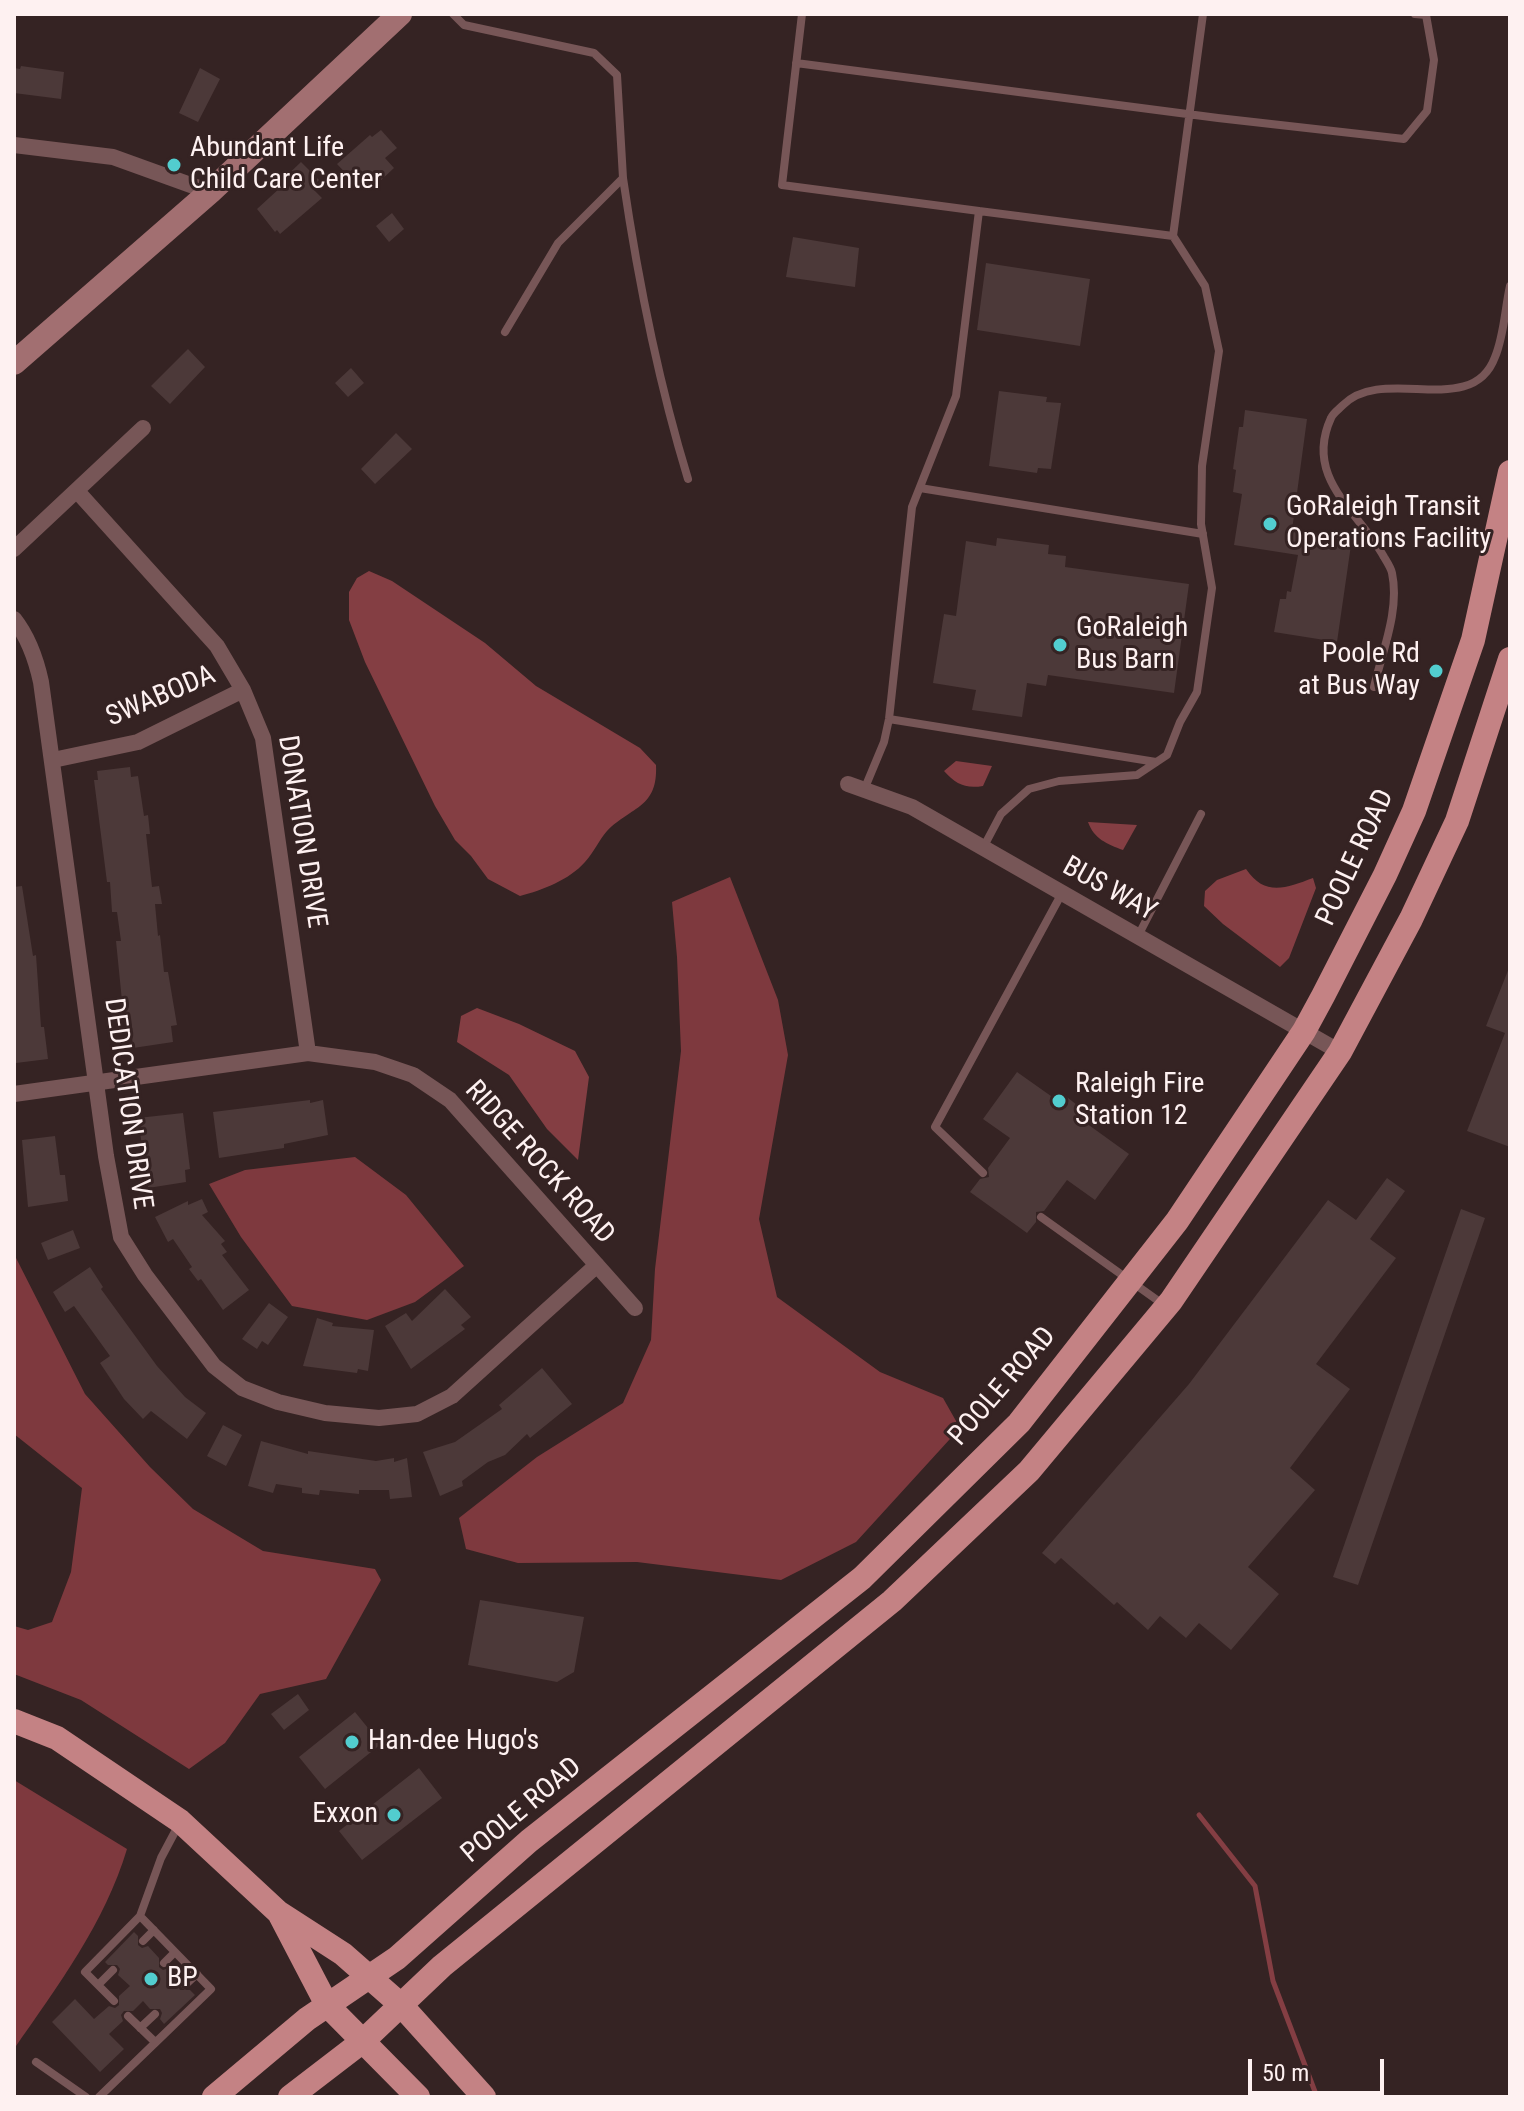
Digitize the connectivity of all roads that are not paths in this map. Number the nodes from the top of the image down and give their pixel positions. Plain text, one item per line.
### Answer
1 (400, 14) edge
2 (453, 14) edge
3 (802, 14) edge
4 (1203, 14) edge
5 (1415, 14) edge
6 (796, 63) junction
7 (1188, 114) junction
8 (14, 145) edge
9 (623, 178) junction
10 (210, 192) junction
11 (979, 211) junction
12 (1173, 236) junction
13 (1510, 286) edge
14 (505, 332) dead end
15 (14, 363) edge
16 (143, 428) dead end
17 (1510, 472) edge
18 (688, 479) dead end
19 (920, 488) junction
20 (77, 491) junction
21 (1203, 534) junction
22 (14, 549) edge
23 (14, 619) edge
24 (1510, 659) edge
25 (1374, 687) dead end
26 (243, 690) junction
27 (889, 719) junction
28 (53, 760) junction
29 (1157, 762) junction
30 (848, 784) dead end
31 (864, 790) junction
32 (1201, 814) dead end
33 (983, 849) junction
34 (1062, 893) junction
35 (1138, 936) junction
36 (1304, 1031) junction
37 (1340, 1052) junction
38 (308, 1053) junction
39 (97, 1083) junction
40 (14, 1094) edge
41 (983, 1173) dead end
42 (1041, 1217) dead end
43 (597, 1265) junction
44 (1131, 1280) junction
45 (1166, 1307) junction
46 (635, 1308) dead end
47 (862, 1578) junction
48 (892, 1601) junction
49 (14, 1721) edge
50 (180, 1821) junction
51 (278, 1912) junction
52 (140, 1916) junction
53 (154, 1930) junction
54 (143, 1941) dead end
55 (175, 1952) junction
56 (164, 1963) dead end
57 (113, 1970) dead end
58 (197, 1974) junction
59 (368, 1976) junction
60 (98, 1985) junction
61 (185, 1985) dead end
62 (114, 2001) dead end
63 (327, 2005) junction
64 (401, 2005) junction
65 (155, 2014) dead end
66 (128, 2016) dead end
67 (140, 2028) junction
68 (363, 2041) junction
69 (155, 2042) junction
70 (36, 2062) dead end
71 (86, 2097) edge
72 (99, 2097) edge
73 (214, 2097) edge
74 (290, 2097) edge
75 (418, 2097) edge
76 (484, 2097) edge

1 - 10 street
2 - 9 lane
3 - 6 lane
4 - 7 lane
5 - 7 lane
6 - 7 lane
6 - 11 lane
7 - 12 lane
8 - 10 street
9 - 14 lane
9 - 18 lane
10 - 15 street
11 - 12 lane
11 - 19 lane
12 - 21 lane
13 - 25 lane
16 - 20 street
17 - 36 main road, POOLE ROAD
19 - 21 lane
19 - 27 lane
20 - 22 street
20 - 26 street, DONATION DRIVE
21 - 29 lane
23 - 28 street, DEDICATION DRIVE
24 - 37 main road
26 - 28 street, SWABODA
26 - 38 street, DONATION DRIVE
27 - 29 lane
27 - 31 lane
28 - 39 street, DEDICATION DRIVE
29 - 33 lane
30 - 31 street, BUS WAY
31 - 33 street, BUS WAY
32 - 35 lane
33 - 34 street, BUS WAY
34 - 35 street, BUS WAY
34 - 41 lane
35 - 36 street, BUS WAY
36 - 37 street, BUS WAY
36 - 44 main road, POOLE ROAD
37 - 45 main road
38 - 39 street, RIDGE ROCK ROAD
38 - 43 street, RIDGE ROCK ROAD
39 - 40 street, RIDGE ROCK ROAD
39 - 43 street, DEDICATION DRIVE
42 - 44 lane
43 - 46 street, RIDGE ROCK ROAD
44 - 45 lane
44 - 47 main road, POOLE ROAD
45 - 48 main road
47 - 48 main road
47 - 59 main road, POOLE ROAD
48 - 64 main road
49 - 50 main road
50 - 51 main road
50 - 52 lane
51 - 59 main road
51 - 63 main road
52 - 53 lane
52 - 60 lane
53 - 54 lane
53 - 55 lane
55 - 56 lane
55 - 58 lane
57 - 60 lane
58 - 61 lane
58 - 69 lane
59 - 63 main road, POOLE ROAD
59 - 64 main road
60 - 62 lane
63 - 68 main road
63 - 73 main road, POOLE ROAD
64 - 68 main road
64 - 76 main road
65 - 67 lane
66 - 67 lane
67 - 69 lane
68 - 74 main road
68 - 75 main road
69 - 72 lane
70 - 71 lane

